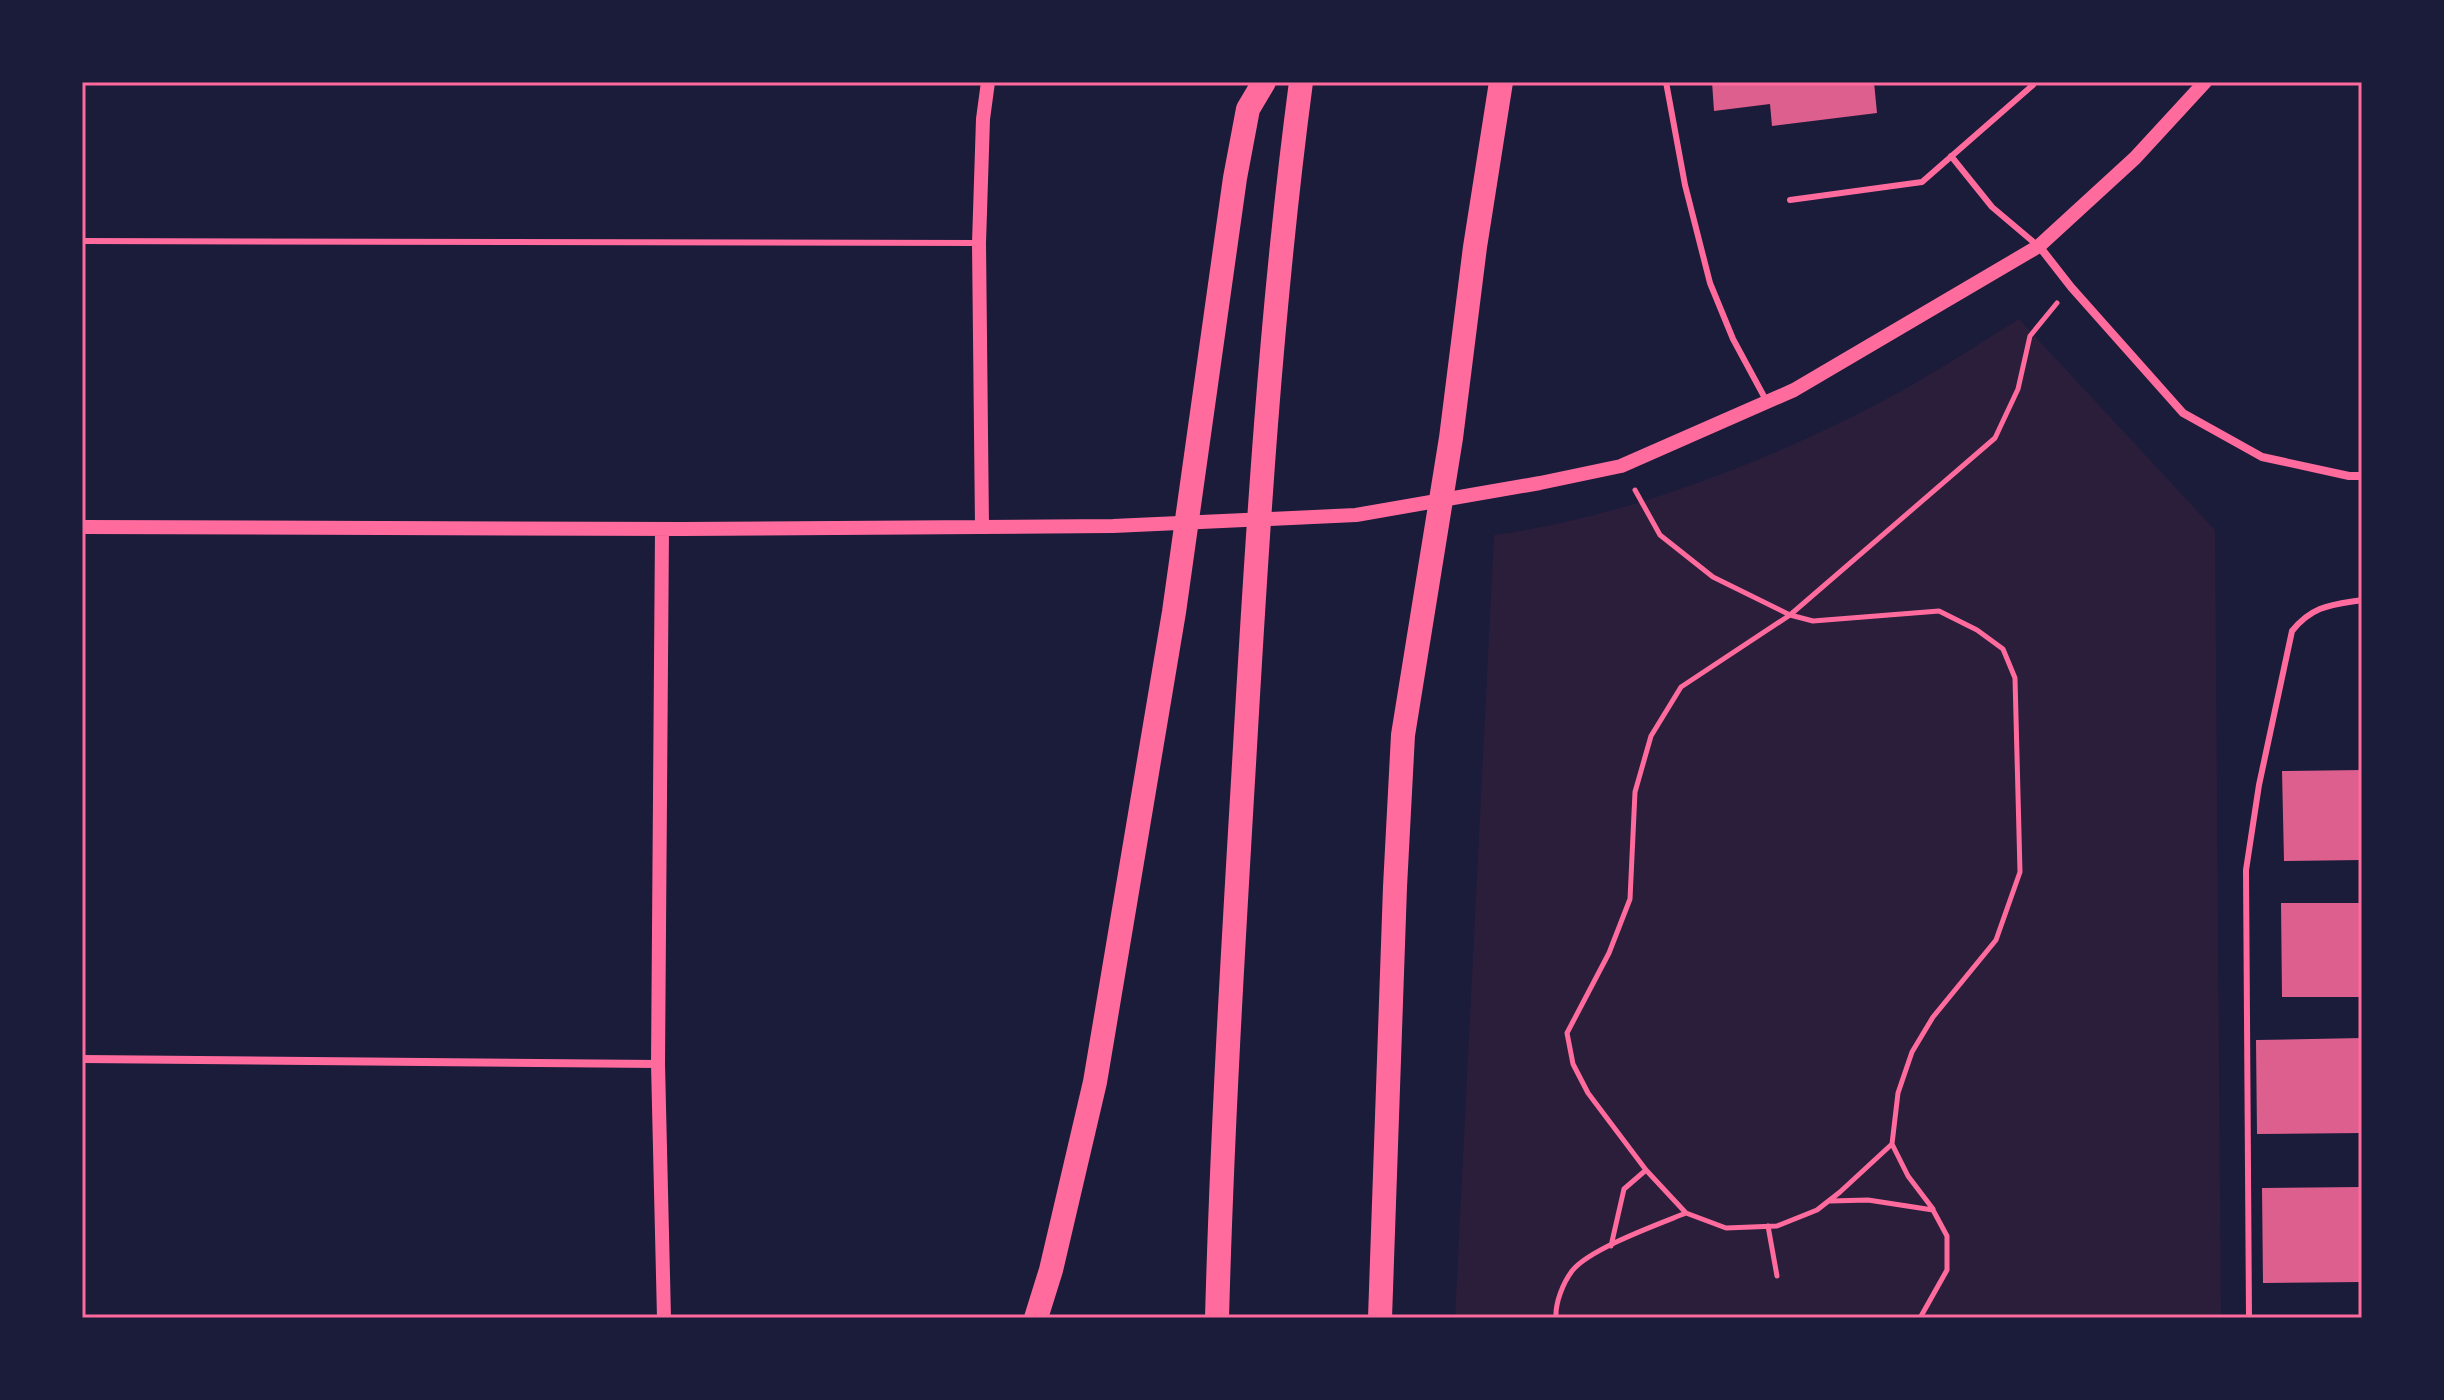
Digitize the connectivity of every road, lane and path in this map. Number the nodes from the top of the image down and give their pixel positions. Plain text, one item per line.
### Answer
1 (988, 82) edge
2 (1264, 82) edge
3 (1301, 82) edge
4 (1501, 82) edge
5 (1666, 82) edge
6 (2034, 82) edge
7 (2205, 82) edge
8 (1951, 156) junction
9 (1790, 200) dead end
10 (82, 241) edge
11 (979, 243) junction
12 (2039, 246) junction
13 (2071, 287) junction
14 (1767, 402) junction
15 (1621, 466) junction
16 (2362, 476) edge
17 (82, 527) edge
18 (982, 527) junction
19 (662, 529) junction
20 (2362, 600) edge
21 (1790, 615) junction
22 (82, 1059) edge
23 (658, 1064) junction
24 (1892, 1144) junction
25 (1646, 1170) junction
26 (1829, 1201) junction
27 (1933, 1210) junction
28 (1686, 1213) junction
29 (1768, 1226) junction
30 (1611, 1246) junction
31 (1777, 1276) dead end
32 (664, 1318) edge
33 (1036, 1318) edge
34 (1217, 1318) edge
35 (1380, 1318) edge
36 (1556, 1318) edge
37 (1920, 1318) edge
38 (2249, 1318) edge

1 - 11 street
2 - 33 highway
3 - 34 highway
4 - 35 highway
5 - 14 lane
6 - 8 lane
7 - 12 street
8 - 9 lane
8 - 12 lane
10 - 11 lane
11 - 18 street
12 - 13 street
12 - 14 street
13 - 16 street
13 - 21 path
14 - 15 street
15 - 18 street
15 - 21 path
17 - 19 street
18 - 19 street
19 - 23 street
20 - 38 lane
21 - 24 path
21 - 25 path
22 - 23 street
23 - 32 street
24 - 26 path
24 - 27 path
25 - 28 path
25 - 30 path
26 - 27 path
26 - 29 path
27 - 37 path
28 - 29 path
28 - 30 path
29 - 31 path
30 - 36 path

